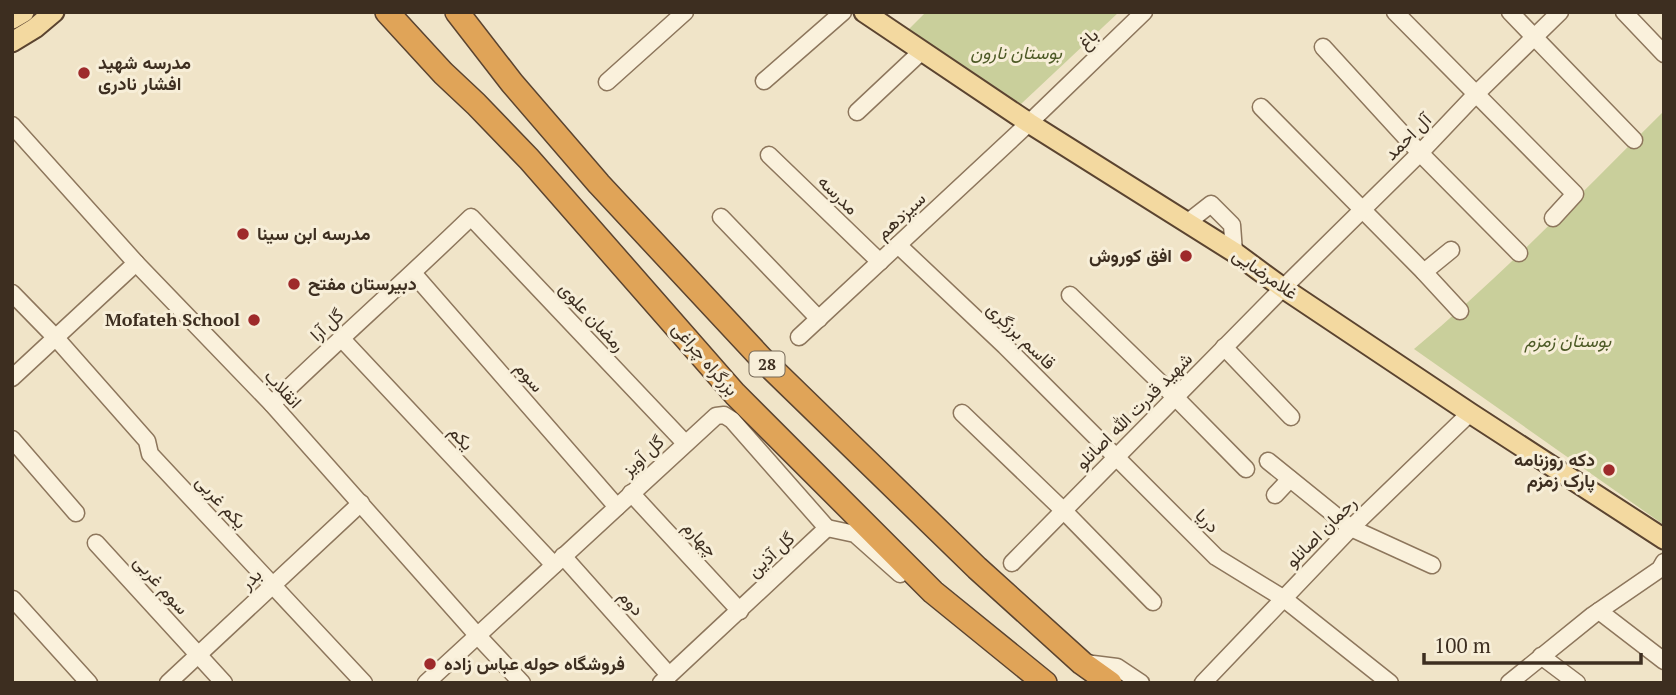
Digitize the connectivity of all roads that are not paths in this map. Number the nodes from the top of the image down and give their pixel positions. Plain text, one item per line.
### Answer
1 (24, 12) edge
2 (54, 12) edge
3 (387, 12) edge
4 (407, 12) edge
5 (685, 12) edge
6 (844, 12) edge
7 (864, 12) edge
8 (1144, 12) edge
9 (1395, 12) edge
10 (1510, 12) edge
11 (1560, 12) edge
12 (1624, 12) edge
13 (457, 14) edge
14 (12, 19) edge
15 (1534, 37) junction
16 (12, 42) edge
17 (1323, 47) dead end
18 (922, 51) junction
19 (1664, 54) edge
20 (764, 81) dead end
21 (607, 82) dead end
22 (1476, 94) junction
23 (476, 104) junction
24 (1261, 107) dead end
25 (857, 112) dead end
26 (1029, 123) junction
27 (15, 134) edge
28 (1634, 140) dead end
29 (1420, 153) junction
30 (769, 155) dead end
31 (1363, 209) junction
32 (471, 217) joint
33 (721, 217) dead end
34 (1553, 218) dead end
35 (1188, 222) junction
36 (898, 245) junction
37 (1451, 250) dead end
38 (1234, 252) junction
39 (1519, 253) dead end
40 (880, 262) junction
41 (136, 263) junction
42 (1424, 272) junction
43 (413, 273) junction
44 (1283, 288) junction
45 (12, 293) edge
46 (1070, 295) dead end
47 (1460, 311) dead end
48 (819, 319) junction
49 (799, 337) dead end
50 (56, 338) junction
51 (341, 338) junction
52 (1224, 347) junction
53 (12, 378) edge
54 (1175, 397) junction
55 (272, 404) junction
56 (962, 413) dead end
57 (1470, 413) junction
58 (1291, 417) dead end
59 (12, 439) edge
60 (685, 443) junction
61 (1115, 457) junction
62 (1268, 461) dead end
63 (1246, 470) dead end
64 (1290, 479) junction
65 (631, 493) junction
66 (1275, 495) dead end
67 (361, 503) junction
68 (617, 507) junction
69 (1063, 510) junction
70 (76, 513) dead end
71 (827, 528) junction
72 (1351, 528) junction
73 (1664, 539) edge
74 (96, 542) dead end
75 (559, 560) junction
76 (1664, 562) edge
77 (1012, 563) dead end
78 (1432, 565) dead end
79 (272, 585) junction
80 (925, 589) junction
81 (1283, 598) junction
82 (13, 599) edge
83 (1153, 603) dead end
84 (740, 611) junction
85 (1599, 611) junction
86 (477, 635) junction
87 (198, 654) junction
88 (1541, 656) junction
89 (1664, 661) edge
90 (1082, 663) junction
91 (665, 679) edge
92 (89, 683) edge
93 (168, 683) edge
94 (225, 683) edge
95 (364, 683) edge
96 (426, 683) edge
97 (522, 683) edge
98 (1045, 683) edge
99 (1110, 683) edge
100 (1141, 683) edge
101 (1203, 683) edge
102 (1390, 683) edge
103 (1509, 683) edge
104 (1577, 683) edge

1 - 14 main road
2 - 16 main road
3 - 23 highway, بزرگراه چراغی / 28
4 - 23 highway
5 - 21 street
6 - 20 street
7 - 18 main road, غلامرضایی
8 - 26 street, باغ
9 - 22 street
10 - 15 street
11 - 15 street, آل احمد
12 - 19 street
13 - 90 highway, 28
15 - 22 street, آل احمد
15 - 28 street
17 - 29 street
18 - 25 street
18 - 26 main road, غلامرضایی
22 - 29 street, آل احمد
22 - 34 street
23 - 80 highway, بزرگراه چراغی / 28
24 - 31 street
26 - 35 main road, غلامرضایی
26 - 36 street, سیزدهم
27 - 41 street, انقلاب
29 - 31 street, آل احمد
29 - 39 street
30 - 40 street, مدرسه
31 - 42 street
31 - 44 street, آل احمد
32 - 43 street, گل آرا
32 - 60 street, رمضان علوی
33 - 48 street
35 - 38 main road, غلامرضایی
35 - 38 street
36 - 40 street, سیزدهم
36 - 61 street, قاسم برزگری
37 - 42 street
38 - 44 main road, غلامرضایی
40 - 48 street, سیزدهم
41 - 50 street
41 - 55 street, انقلاب
42 - 47 street
43 - 51 street, گل آرا
43 - 68 street, سوم
44 - 52 street, شهید قدرت الله اصانلو
44 - 57 main road, غلامرضایی
45 - 50 street
46 - 54 street
48 - 49 street, سیزدهم
50 - 53 street
50 - 79 street, یکم غربی
51 - 55 street, گل آرا
51 - 75 street, یکم
52 - 54 street, شهید قدرت الله اصانلو
52 - 58 street
54 - 61 street, شهید قدرت الله اصانلو
54 - 63 street
55 - 67 street, انقلاب
56 - 69 street
57 - 72 street, رحمان اصانلو
57 - 73 main road, غلامرضایی
59 - 70 street
60 - 65 street, گل آویز
60 - 71 street, گل آویز
61 - 69 street, شهید قدرت الله اصانلو
61 - 81 street, دریا
62 - 64 street
64 - 66 street
64 - 72 street
65 - 68 street, گل آویز
65 - 84 street, چهارم
67 - 79 street, بدر
67 - 86 street, انقلاب
68 - 75 street, گل آویز
69 - 77 street, شهید قدرت الله اصانلو
69 - 83 street
71 - 80 street
71 - 84 street, گل آذین
72 - 78 street
72 - 81 street, رحمان اصانلو
74 - 87 street, سوم غربی
75 - 86 street, گل آویز
75 - 91 street, دوم
76 - 85 street
79 - 87 street, بدر
79 - 95 street, یکم غربی
80 - 98 highway, بزرگراه چراغی / 28
81 - 101 street, رحمان اصانلو
81 - 102 street, دریا
82 - 92 street
84 - 91 street, گل آذین
85 - 88 street
85 - 89 street
86 - 96 street, گل آویز
86 - 97 street, انقلاب
87 - 93 street, بدر
87 - 94 street, سوم غربی
88 - 103 street
88 - 104 street
90 - 99 highway, 28
90 - 100 street

